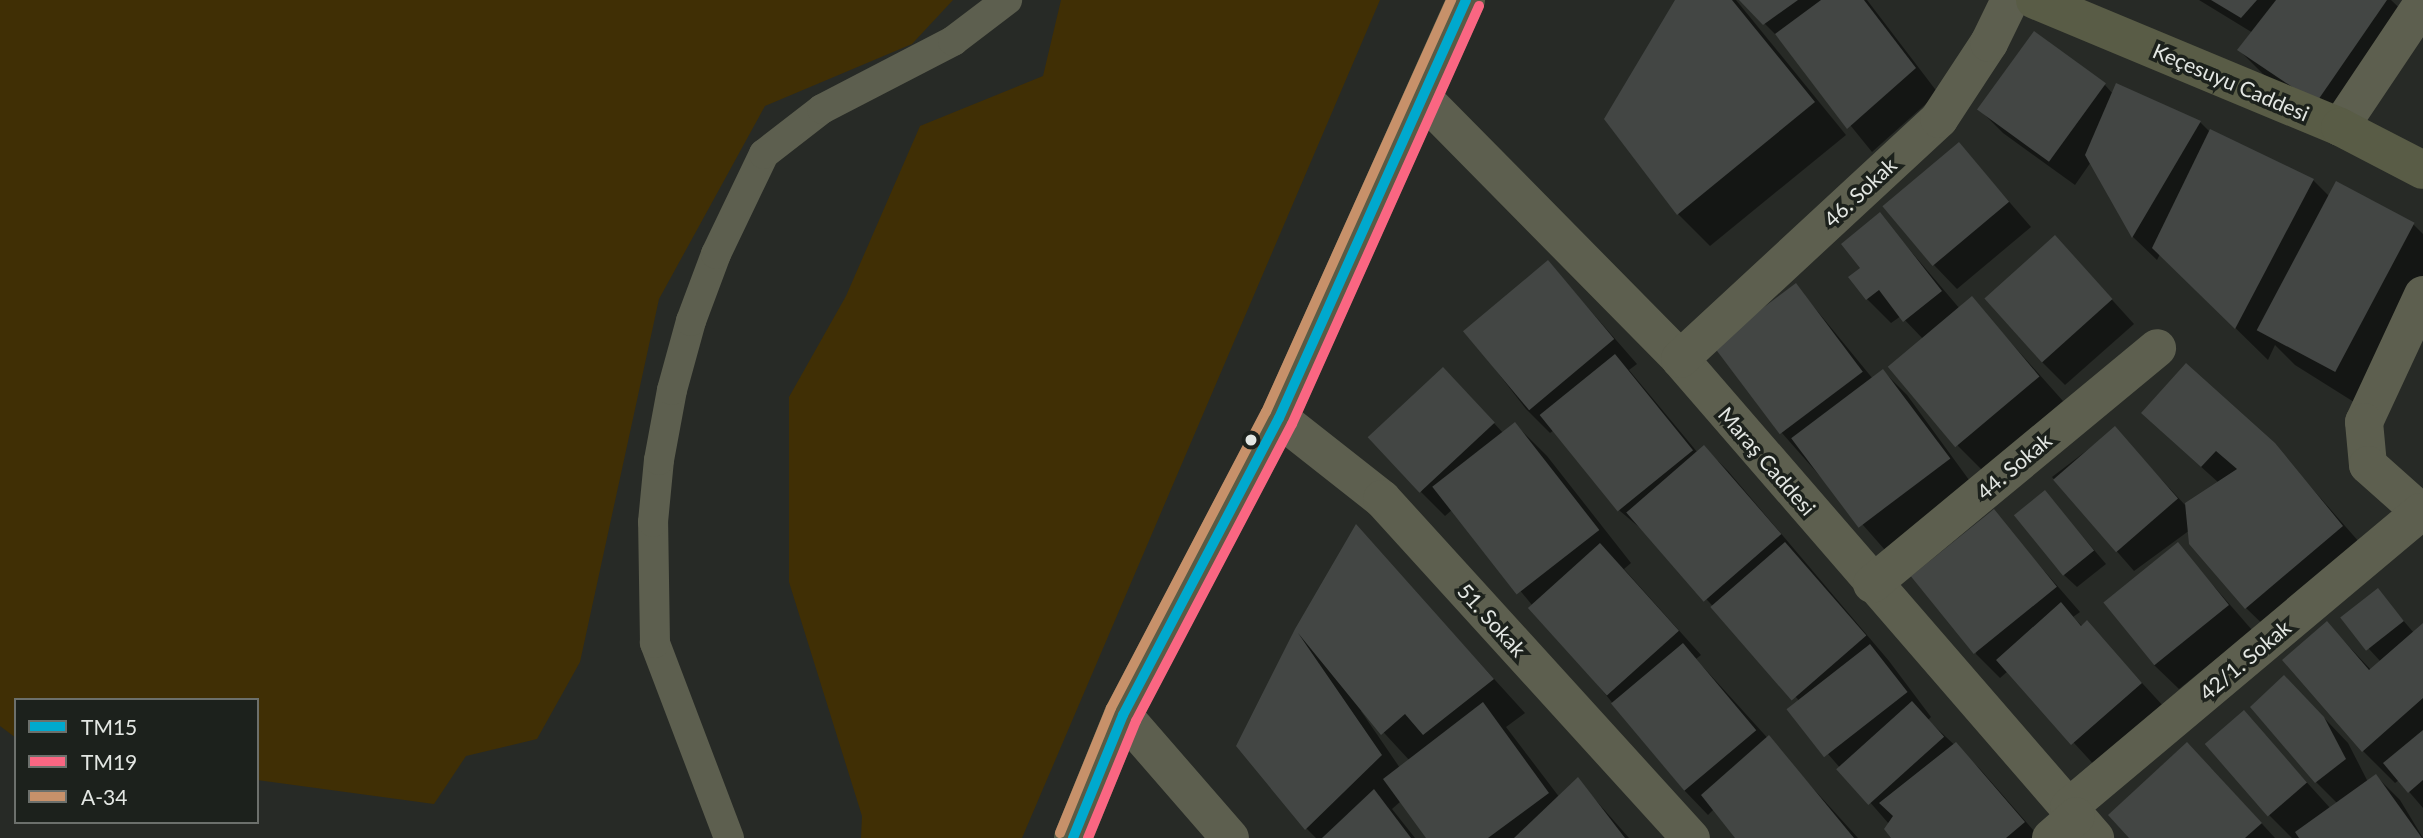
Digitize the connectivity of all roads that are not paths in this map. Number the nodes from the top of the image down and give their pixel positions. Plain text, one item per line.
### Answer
1 (1007, 0) edge
2 (1466, 0) edge
3 (2010, 0) edge
4 (2035, 0) edge
5 (2423, 3) edge
6 (1423, 99) junction
7 (2340, 127) junction
8 (2423, 170) edge
9 (2423, 295) edge
10 (2157, 348) dead end
11 (1680, 359) junction
12 (1279, 418) junction
13 (2422, 513) edge
14 (1872, 584) junction
15 (1123, 715) junction
16 (2073, 825) edge
17 (729, 838) edge
18 (1073, 838) edge
19 (1230, 838) edge
20 (1691, 838) edge

1 - 17 lane
2 - 6 main road
3 - 11 street, 46. Sokak
4 - 7 street, Keçesuyu Caddesi
5 - 7 street
6 - 11 street, Maraş Caddesi
6 - 12 main road
7 - 8 street, Keçesuyu Caddesi
9 - 13 street
10 - 14 street, 44. Sokak
11 - 14 street, Maraş Caddesi
12 - 15 main road
12 - 20 street, 51. Sokak
13 - 16 street, 42/1. Sokak
14 - 16 street, Maraş Caddesi
15 - 18 main road
15 - 19 street

